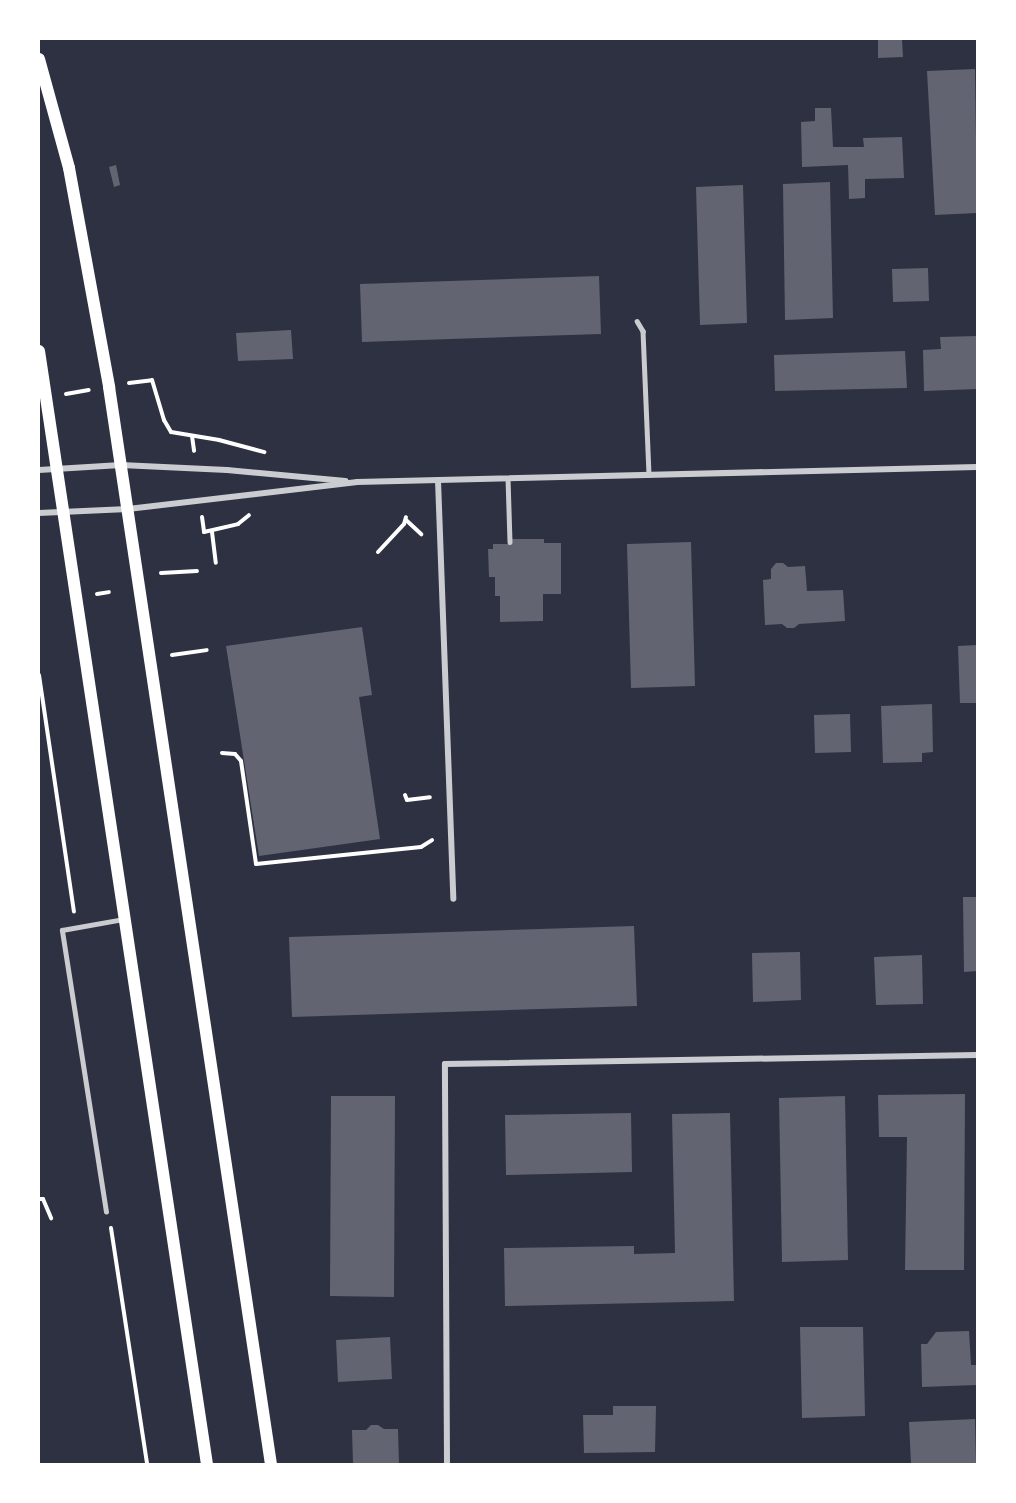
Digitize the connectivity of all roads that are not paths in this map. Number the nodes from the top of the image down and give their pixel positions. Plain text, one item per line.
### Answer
1 (39, 59) edge
2 (637, 321) dead end
3 (39, 351) edge
4 (121, 465) junction
5 (977, 467) edge
6 (57, 468) junction
7 (39, 470) edge
8 (649, 475) junction
9 (508, 478) junction
10 (438, 480) junction
11 (357, 482) junction
12 (128, 509) junction
13 (65, 512) junction
14 (39, 513) edge
15 (510, 542) dead end
16 (453, 899) dead end
17 (125, 919) junction
18 (977, 1056) edge
19 (106, 1212) dead end
20 (207, 1464) edge
21 (271, 1464) edge
22 (447, 1464) edge

1 - 4 main road
2 - 8 lane
3 - 6 main road
4 - 6 street
4 - 11 street
4 - 12 main road
5 - 8 street
6 - 7 street
6 - 13 main road
8 - 9 street
9 - 10 street
9 - 15 lane
10 - 11 street
10 - 16 street
11 - 12 street
12 - 13 street
12 - 21 main road
13 - 14 street
13 - 17 main road
17 - 19 lane
17 - 20 main road
18 - 22 street

